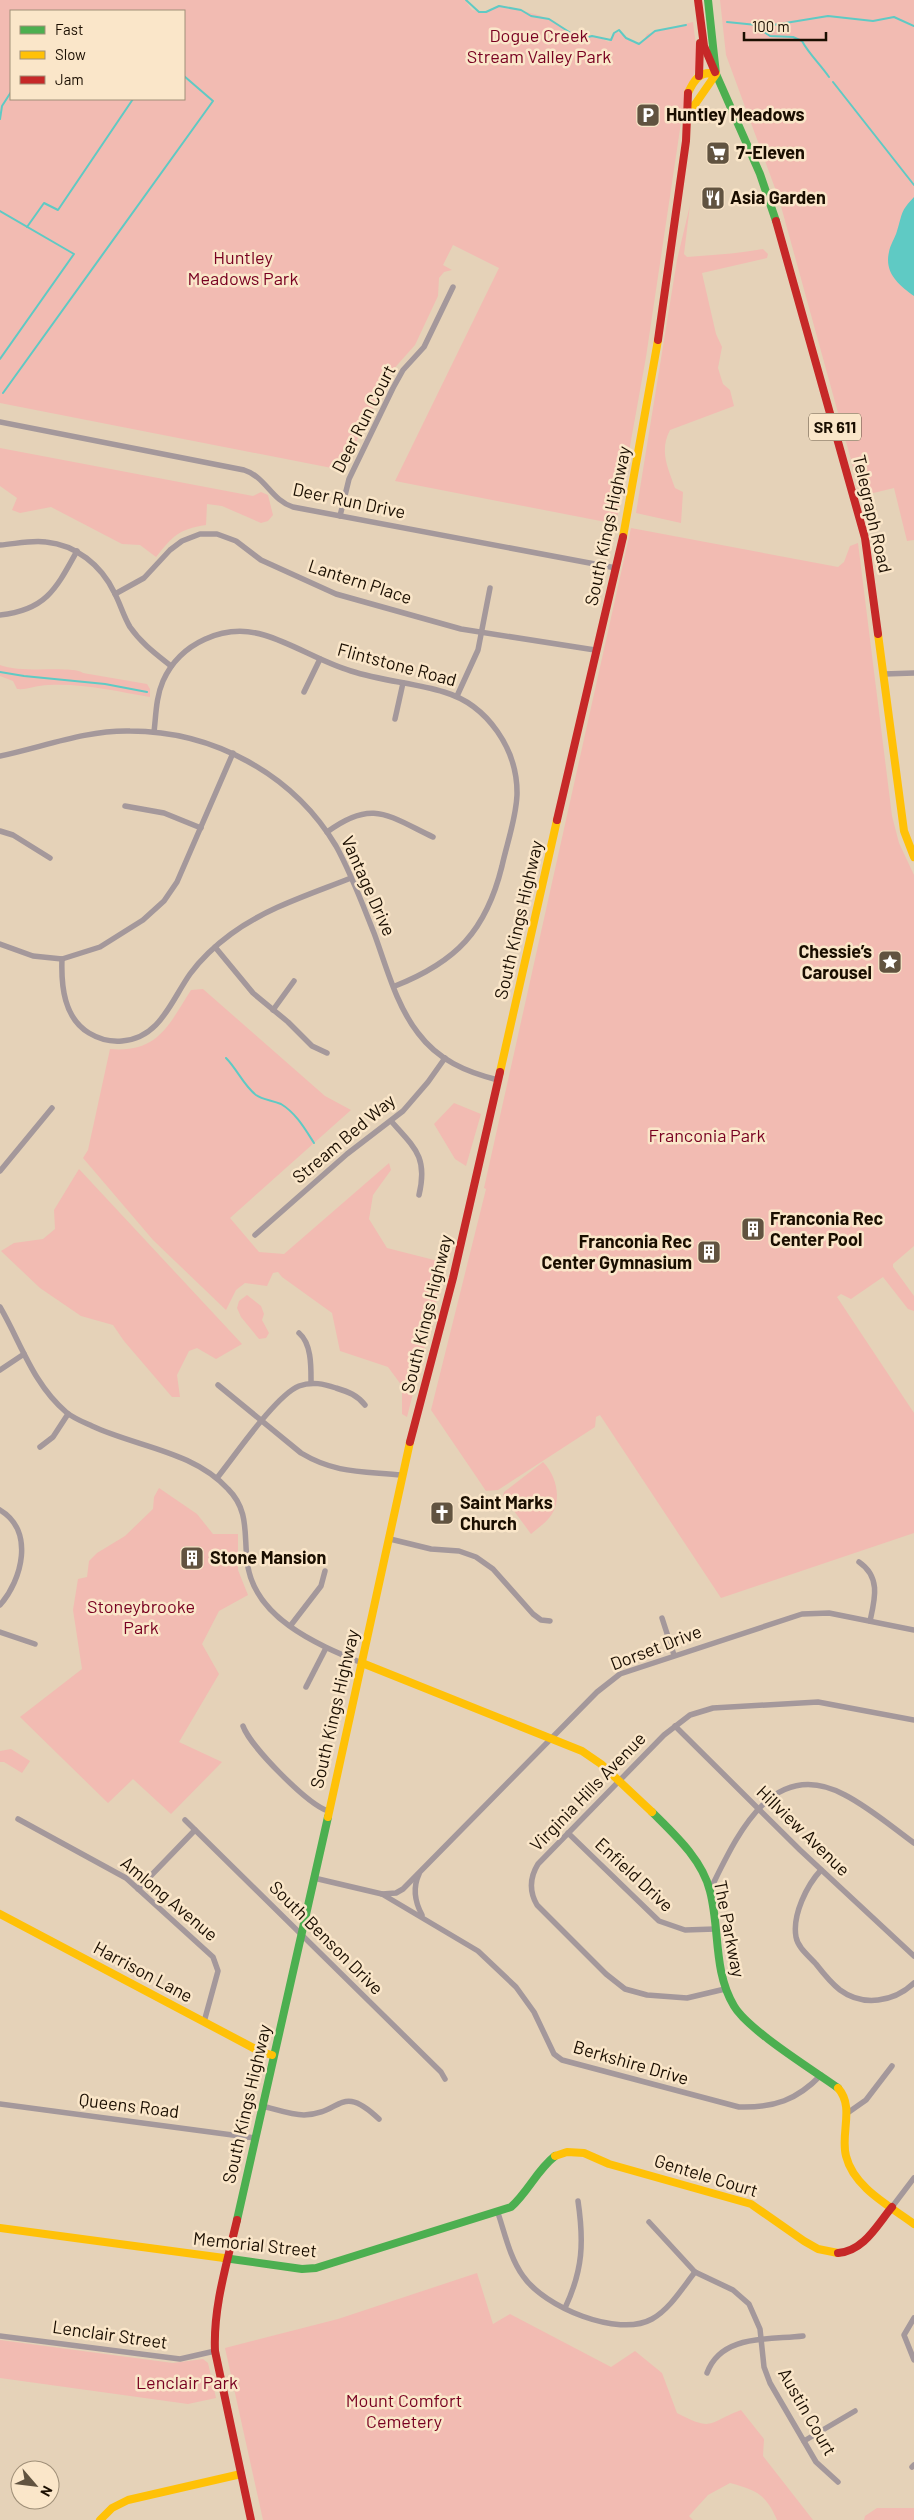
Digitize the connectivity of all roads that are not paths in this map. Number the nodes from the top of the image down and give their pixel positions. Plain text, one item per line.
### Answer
1 (698, 0) edge
2 (709, 0) edge
3 (700, 20) junction
4 (716, 74) junction
5 (699, 76) junction
6 (688, 113) junction
7 (454, 287) dead end
8 (0, 422) edge
9 (340, 516) junction
10 (0, 545) edge
11 (77, 552) junction
12 (616, 568) junction
13 (490, 588) dead end
14 (115, 594) junction
15 (0, 615) edge
16 (482, 633) junction
17 (595, 650) junction
18 (320, 659) junction
19 (172, 666) junction
20 (914, 673) edge
21 (884, 674) junction
22 (403, 683) junction
23 (304, 692) dead end
24 (457, 696) junction
25 (395, 719) dead end
26 (154, 732) junction
27 (232, 753) junction
28 (0, 756) edge
29 (125, 806) dead end
30 (201, 828) junction
31 (0, 831) edge
32 (327, 832) junction
33 (433, 837) dead end
34 (914, 857) edge
35 (50, 858) dead end
36 (351, 878) junction
37 (0, 944) edge
38 (215, 947) junction
39 (62, 959) junction
40 (294, 981) dead end
41 (394, 986) junction
42 (273, 1010) junction
43 (327, 1053) dead end
44 (444, 1058) junction
45 (498, 1080) junction
46 (52, 1108) dead end
47 (391, 1121) junction
48 (0, 1171) edge
49 (420, 1195) dead end
50 (255, 1235) dead end
51 (0, 1307) edge
52 (299, 1333) dead end
53 (24, 1354) junction
54 (0, 1370) edge
55 (311, 1383) junction
56 (218, 1385) dead end
57 (365, 1405) dead end
58 (68, 1414) junction
59 (262, 1422) junction
60 (40, 1447) dead end
61 (402, 1475) junction
62 (217, 1478) junction
63 (0, 1510) edge
64 (390, 1539) junction
65 (859, 1562) dead end
66 (325, 1571) dead end
67 (0, 1605) edge
68 (662, 1618) dead end
69 (550, 1621) dead end
70 (870, 1621) junction
71 (291, 1625) junction
72 (914, 1630) edge
73 (0, 1632) edge
74 (35, 1644) dead end
75 (326, 1648) junction
76 (674, 1655) junction
77 (362, 1663) junction
78 (306, 1687) dead end
79 (914, 1720) edge
80 (242, 1726) dead end
81 (675, 1726) junction
82 (551, 1738) junction
83 (619, 1780) junction
84 (758, 1810) junction
85 (328, 1811) junction
86 (18, 1819) dead end
87 (185, 1820) dead end
88 (195, 1830) junction
89 (568, 1833) junction
90 (914, 1843) edge
91 (421, 1870) junction
92 (821, 1870) junction
93 (314, 1878) junction
94 (138, 1888) junction
95 (710, 1890) junction
96 (382, 1894) junction
97 (0, 1914) edge
98 (423, 1917) junction
99 (715, 1929) junction
100 (301, 1934) junction
101 (914, 1956) edge
102 (914, 1983) edge
103 (725, 1989) junction
104 (204, 2022) junction
105 (272, 2055) junction
106 (892, 2066) dead end
107 (822, 2075) junction
108 (445, 2079) dead end
109 (0, 2104) edge
110 (262, 2106) junction
111 (846, 2114) junction
112 (379, 2119) dead end
113 (255, 2138) junction
114 (564, 2152) joint
115 (914, 2178) edge
116 (578, 2201) dead end
117 (892, 2206) junction
118 (498, 2213) junction
119 (649, 2222) dead end
120 (914, 2224) edge
121 (0, 2228) edge
122 (228, 2259) junction
123 (695, 2272) junction
124 (565, 2308) junction
125 (914, 2318) edge
126 (0, 2336) edge
127 (802, 2336) dead end
128 (761, 2340) junction
129 (214, 2351) junction
130 (914, 2360) edge
131 (707, 2373) dead end
132 (855, 2411) dead end
133 (804, 2441) junction
134 (241, 2474) junction
135 (838, 2482) dead end
136 (100, 2520) edge
137 (252, 2520) edge

1 - 3 main road, Telegraph Road / SR 611
2 - 4 main road, Telegraph Road / SR 611
3 - 4 main road, Telegraph Road / SR 611
3 - 5 main road
4 - 5 main road
4 - 6 main road, South Kings Highway
4 - 21 main road, Telegraph Road / SR 611
5 - 6 main road, South Kings Highway
6 - 12 main road, South Kings Highway
7 - 9 street, Deer Run Court
8 - 9 street, Deer Run Drive
9 - 12 street, Deer Run Drive
10 - 11 street
11 - 14 street
11 - 15 street
12 - 17 main road, South Kings Highway
13 - 16 street
14 - 16 street, Lantern Place
14 - 19 street
16 - 17 street, Lantern Place
16 - 24 street
17 - 45 main road, South Kings Highway
18 - 19 street, Flintstone Road
18 - 22 street, Flintstone Road
18 - 23 street
19 - 26 street, Flintstone Road
20 - 21 street
21 - 34 main road, Telegraph Road / SR 611
22 - 24 street, Flintstone Road
22 - 25 street
24 - 41 street, Flintstone Road
26 - 27 street, Vantage Drive
26 - 28 street, Vantage Drive
27 - 30 street
27 - 32 street, Vantage Drive
29 - 30 street
30 - 39 street
31 - 35 street
32 - 33 street
32 - 36 street, Vantage Drive
36 - 38 street
36 - 41 street, Vantage Drive
37 - 39 street
38 - 39 street
38 - 42 street
40 - 42 street
41 - 44 street, Vantage Drive
42 - 43 street
44 - 45 street, Vantage Drive
44 - 47 street, Stream Bed Way
45 - 61 main road, South Kings Highway
46 - 48 street
47 - 49 street
47 - 50 street, Stream Bed Way
51 - 53 street
52 - 55 street
53 - 54 street
53 - 58 street
55 - 57 street
55 - 59 street
56 - 59 street
58 - 60 street
58 - 62 street
59 - 61 street
59 - 62 street
61 - 64 main road, South Kings Highway
62 - 71 street
63 - 67 street
64 - 69 street
64 - 77 main road, South Kings Highway
65 - 70 street
66 - 71 street
68 - 76 street
70 - 72 street, Dorset Drive
70 - 76 street, Dorset Drive
71 - 75 street
73 - 74 street
75 - 77 street
75 - 78 street
76 - 82 street, Dorset Drive
77 - 82 main road, The Parkway
77 - 85 main road, South Kings Highway
79 - 81 street, Virginia Hills Avenue
80 - 85 street
81 - 83 street, Virginia Hills Avenue
81 - 84 street, Hillview Avenue
82 - 83 main road, The Parkway
82 - 91 street, Dorset Drive
83 - 89 street, Virginia Hills Avenue
83 - 95 main road, The Parkway
84 - 90 street
84 - 92 street, Hillview Avenue
84 - 95 street
85 - 93 main road, South Kings Highway
86 - 94 street, Amlong Avenue
87 - 88 street, South Benson Drive
88 - 94 street
88 - 100 street, South Benson Drive
89 - 99 street, Enfield Drive
89 - 103 street, Virginia Hills Avenue
91 - 96 street, Dorset Drive
91 - 98 street
92 - 101 street, Hillview Avenue
92 - 102 street
93 - 96 street, Berkshire Drive
93 - 100 main road, South Kings Highway
94 - 104 street, Amlong Avenue
95 - 99 main road, The Parkway
96 - 98 street, Berkshire Drive
97 - 104 main road, Harrison Lane
98 - 107 street, Berkshire Drive
99 - 103 main road, The Parkway
100 - 105 main road, South Kings Highway
100 - 108 street, South Benson Drive
103 - 107 main road, The Parkway
104 - 105 main road, Harrison Lane
105 - 110 main road, South Kings Highway
106 - 111 street
107 - 111 main road, The Parkway
109 - 113 street, Queens Road
110 - 112 street
110 - 113 main road, South Kings Highway
111 - 117 main road, The Parkway
113 - 122 main road, South Kings Highway
114 - 117 main road, Gentele Court
114 - 118 main road, Memorial Street
115 - 117 street, Gentele Court
116 - 124 street
117 - 120 main road, The Parkway
118 - 122 main road, Memorial Street
118 - 124 street
119 - 123 street, Austin Court
121 - 122 main road, Memorial Street
122 - 129 main road, South Kings Highway
123 - 124 street
123 - 128 street, Austin Court
125 - 130 street
126 - 129 street, Lenclair Street
127 - 128 street
128 - 131 street
128 - 133 street, Austin Court
129 - 134 main road, South Kings Highway
132 - 133 street
133 - 135 street, Austin Court
134 - 136 main road
134 - 137 main road, South Kings Highway

